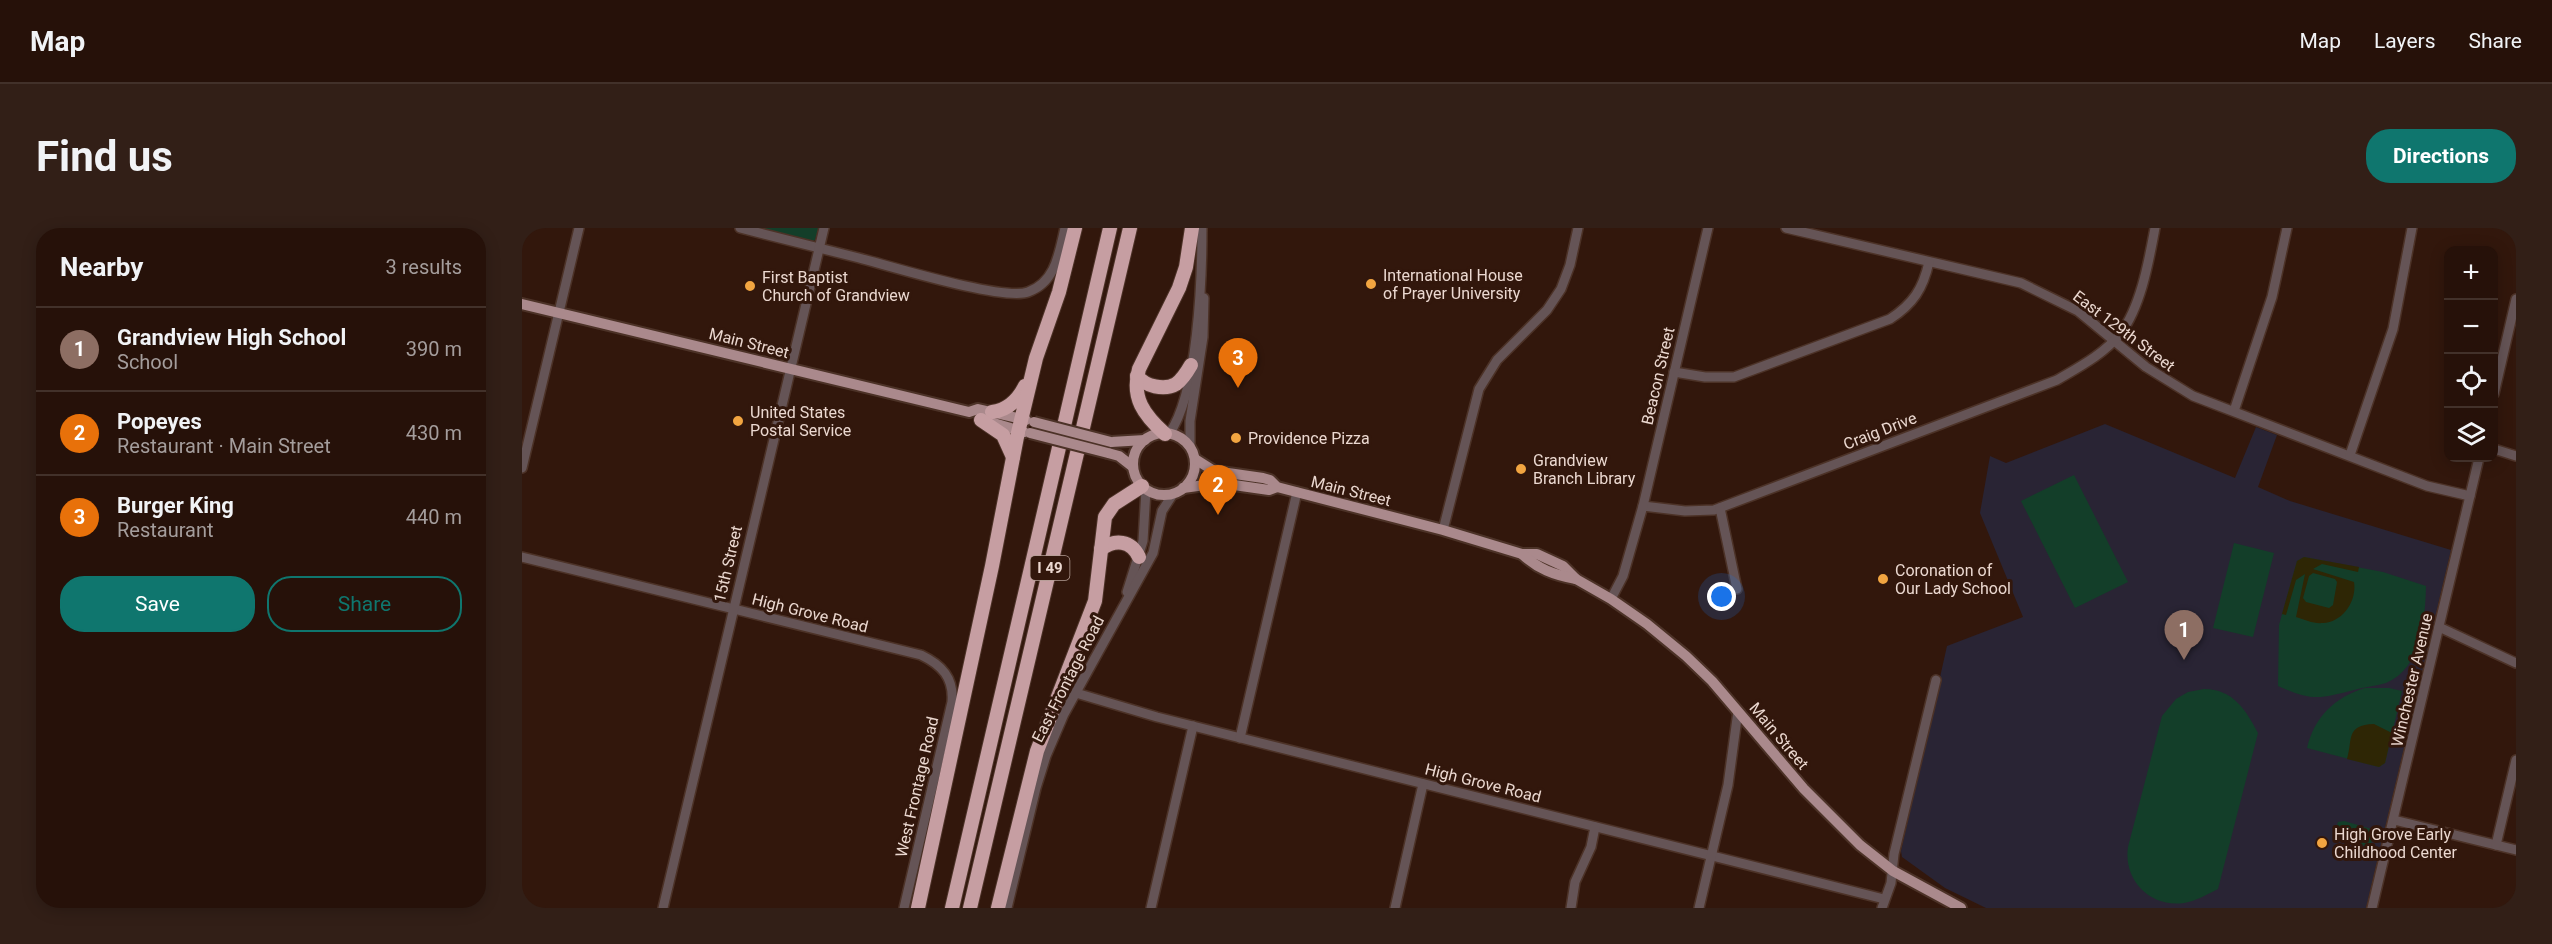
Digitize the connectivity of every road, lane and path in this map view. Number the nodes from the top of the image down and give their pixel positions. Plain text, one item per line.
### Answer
1 (579, 228) edge
2 (740, 228) edge
3 (824, 228) edge
4 (1065, 228) edge
5 (1075, 228) edge
6 (1110, 228) edge
7 (1130, 228) edge
8 (1192, 228) edge
9 (1202, 228) edge
10 (1578, 228) edge
11 (1708, 228) edge
12 (1786, 228) edge
13 (2155, 228) edge
14 (2287, 228) edge
15 (2412, 228) edge
16 (820, 248) junction
17 (1929, 262) junction
18 (1202, 282) junction
19 (2516, 299) edge
20 (522, 304) edge
21 (559, 313) junction
22 (2115, 340) junction
23 (1191, 365) junction
24 (791, 369) junction
25 (1674, 372) junction
26 (2498, 373) edge
27 (1137, 376) junction
28 (1030, 380) junction
29 (2234, 411) junction
30 (987, 416) junction
31 (1026, 426) junction
32 (1167, 434) junction
33 (1145, 440) junction
34 (1109, 447) junction
35 (1190, 447) junction
36 (2498, 451) edge
37 (2350, 455) junction
38 (2516, 456) edge
39 (1013, 457) junction
40 (1195, 459) junction
41 (2478, 462) edge
42 (1133, 467) junction
43 (522, 468) edge
44 (1277, 487) junction
45 (1144, 488) junction
46 (1183, 488) junction
47 (1297, 492) junction
48 (1173, 494) junction
49 (2470, 496) junction
50 (1643, 507) junction
51 (1720, 508) junction
52 (1443, 530) junction
53 (1101, 549) junction
54 (522, 557) edge
55 (1139, 557) junction
56 (1737, 589) dead end
57 (1611, 599) junction
58 (1124, 604) junction
59 (733, 610) junction
60 (2439, 627) junction
61 (2516, 663) edge
62 (946, 673) joint
63 (1936, 680) dead end
64 (1076, 693) junction
65 (1738, 711) junction
66 (1193, 726) junction
67 (1240, 738) junction
68 (2516, 760) edge
69 (1423, 784) junction
70 (2394, 820) junction
71 (1595, 827) junction
72 (2496, 845) junction
73 (2516, 850) edge
74 (1711, 856) junction
75 (1893, 871) junction
76 (1883, 904) edge
77 (663, 908) edge
78 (904, 908) edge
79 (918, 908) edge
80 (952, 908) edge
81 (970, 908) edge
82 (998, 908) edge
83 (1007, 908) edge
84 (1151, 908) edge
85 (1395, 908) edge
86 (1571, 908) edge
87 (1699, 908) edge
88 (1961, 908) edge
89 (2372, 908) edge

1 - 21 street
2 - 16 street
3 - 16 street, 15th Street
4 - 16 street
5 - 28 highway
6 - 80 highway, I 49
7 - 81 highway, I 49
8 - 27 highway
9 - 18 street
10 - 52 street
11 - 25 street, Beacon Street
12 - 17 street, East 129th Street
13 - 22 street, Craig Drive
14 - 29 street
15 - 37 street
16 - 24 street, 15th Street
17 - 22 street, East 129th Street
17 - 25 street
18 - 23 street
18 - 35 street
19 - 26 street
20 - 21 main road, Main Street
21 - 24 main road, Main Street
21 - 43 street
22 - 29 street, East 129th Street
22 - 51 street, Craig Drive
23 - 27 highway
23 - 32 street
24 - 30 main road, Main Street
24 - 59 street, 15th Street
25 - 50 street, Beacon Street
27 - 32 highway
28 - 30 highway
28 - 31 highway
29 - 37 street, East 129th Street
30 - 31 main road, Main Street
30 - 39 highway
31 - 34 main road, Main Street, bridge
31 - 39 highway
32 - 33 main road
32 - 35 main road
33 - 34 main road, Main Street
33 - 42 main road
34 - 42 main road, Main Street
35 - 40 main road
36 - 38 street
37 - 49 street, East 129th Street
39 - 79 highway
40 - 44 main road, Main Street
40 - 46 main road
41 - 49 street, Winchester Avenue
42 - 45 main road
44 - 46 main road, Main Street
44 - 47 main road, Main Street
45 - 48 main road
45 - 53 highway
45 - 55 street, East Frontage Road
46 - 48 main road
47 - 52 main road, Main Street
47 - 67 street
48 - 58 street, East Frontage Road
49 - 60 street, Winchester Avenue
50 - 51 street, Craig Drive
50 - 57 street, Beacon Street
51 - 56 street
52 - 57 main road, Main Street
53 - 55 highway
53 - 82 highway
54 - 59 street, High Grove Road
55 - 58 street, East Frontage Road
57 - 65 main road, Main Street
58 - 64 street, East Frontage Road
59 - 62 street, High Grove Road
59 - 77 street, 15th Street
60 - 61 street
60 - 70 street, Winchester Avenue
62 - 78 street, West Frontage Road
63 - 75 street
64 - 66 street, High Grove Road
64 - 83 street, East Frontage Road
65 - 74 street
65 - 75 main road, Main Street
66 - 67 street, High Grove Road
66 - 84 street
67 - 69 street, High Grove Road
68 - 72 street
69 - 71 street, High Grove Road
69 - 85 street
70 - 72 street
70 - 89 street, Winchester Avenue
71 - 74 street, High Grove Road
71 - 86 street
72 - 73 street
74 - 76 street, High Grove Road
74 - 87 street
75 - 76 street
75 - 88 main road, Main Street

